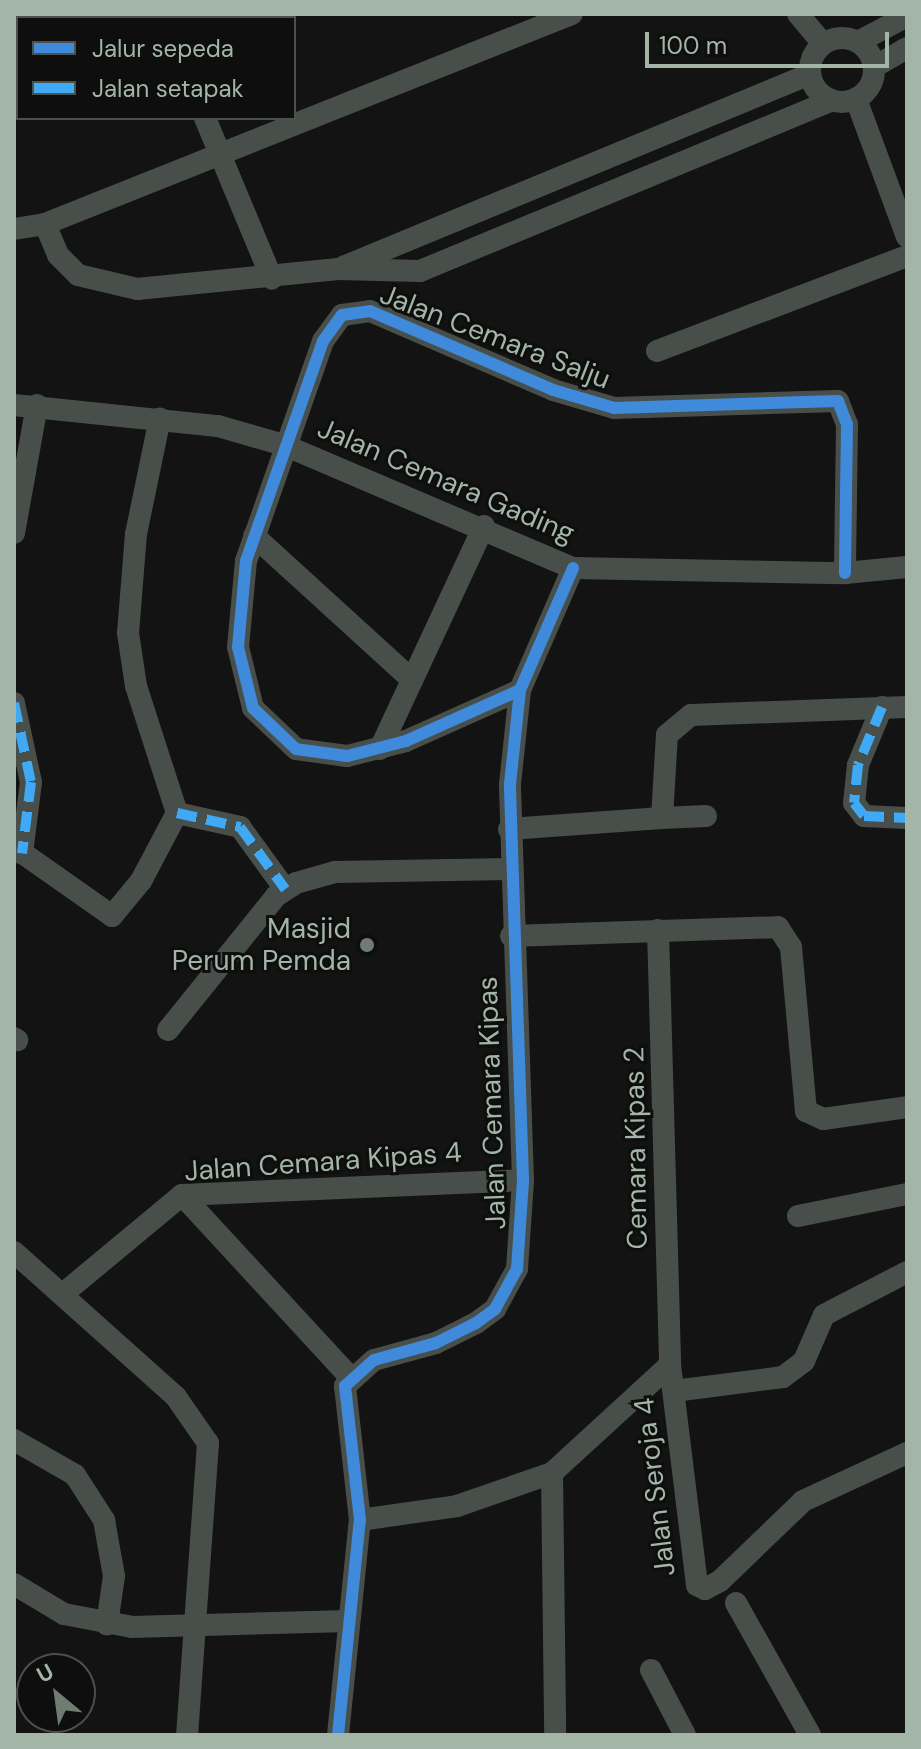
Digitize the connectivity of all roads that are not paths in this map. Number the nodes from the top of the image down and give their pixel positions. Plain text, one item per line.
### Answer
1 (572, 14) edge
2 (798, 14) edge
3 (907, 16) edge
4 (858, 42) junction
5 (823, 44) junction
6 (907, 48) edge
7 (874, 67) junction
8 (810, 74) junction
9 (856, 99) junction
10 (831, 101) junction
11 (206, 120) edge
12 (220, 155) junction
13 (45, 224) junction
14 (14, 229) edge
15 (907, 237) edge
16 (907, 256) edge
17 (338, 269) junction
18 (272, 279) junction
19 (657, 351) dead end
20 (14, 405) edge
21 (37, 405) junction
22 (160, 418) junction
23 (284, 445) junction
24 (484, 526) junction
25 (14, 533) edge
26 (254, 536) junction
27 (907, 567) edge
28 (573, 568) junction
29 (845, 573) junction
30 (412, 680) junction
31 (520, 690) junction
32 (14, 703) edge
33 (882, 707) junction
34 (907, 707) edge
35 (380, 749) junction
36 (177, 813) junction
37 (706, 816) dead end
38 (662, 818) junction
39 (907, 818) edge
40 (509, 829) junction
41 (18, 850) edge
42 (509, 869) junction
43 (285, 889) junction
44 (658, 930) junction
45 (511, 936) junction
46 (168, 1030) dead end
47 (907, 1107) edge
48 (523, 1180) junction
49 (907, 1194) edge
50 (182, 1195) junction
51 (798, 1216) dead end
52 (14, 1252) edge
53 (907, 1272) edge
54 (64, 1293) junction
55 (670, 1365) junction
56 (350, 1377) junction
57 (674, 1391) junction
58 (14, 1440) edge
59 (907, 1453) edge
60 (552, 1473) junction
61 (360, 1520) junction
62 (14, 1584) edge
63 (736, 1603) dead end
64 (348, 1621) junction
65 (107, 1624) junction
66 (193, 1624) junction
67 (651, 1670) dead end
68 (187, 1735) edge
69 (338, 1735) edge
70 (555, 1735) edge
71 (685, 1735) edge
72 (810, 1735) edge

1 - 12 street
2 - 5 street
3 - 4 street
4 - 5 street
4 - 7 street
5 - 8 street
6 - 7 street
7 - 9 street
8 - 10 street
8 - 17 street
9 - 10 street
9 - 15 street
10 - 17 street
11 - 12 street
12 - 13 street
12 - 18 street
13 - 14 street
13 - 18 street
16 - 19 street
17 - 18 street
20 - 21 street, Jalan Cemara Gading
21 - 22 street, Jalan Cemara Gading
21 - 25 street
22 - 23 street, Jalan Cemara Gading
22 - 36 street
23 - 24 street, Jalan Cemara Gading
23 - 26 street
23 - 29 street, Jalan Cemara Salju
24 - 28 street, Jalan Cemara Gading
24 - 30 street
26 - 30 street
26 - 35 street
27 - 29 street, Jalan Cemara Gading
28 - 29 street, Jalan Cemara Gading
28 - 31 street, Jalan Cemara Kipas
30 - 35 street
31 - 35 street
31 - 40 street, Jalan Cemara Kipas
32 - 41 street
33 - 34 street
33 - 38 street
33 - 39 street
36 - 41 street
36 - 43 street
37 - 38 street
38 - 40 street
40 - 42 street, Jalan Cemara Kipas
42 - 43 street
42 - 45 street, Jalan Cemara Kipas
43 - 46 street
44 - 45 street
44 - 47 street
44 - 55 street, Cemara Kipas 2
45 - 48 street, Jalan Cemara Kipas
48 - 50 street, Jalan Cemara Kipas 4
48 - 56 street, Jalan Cemara Kipas
49 - 51 street
50 - 54 street, Jalan Cemara Kipas 4
50 - 56 street
52 - 54 street
53 - 57 street
54 - 66 street
55 - 57 street, Jalan Seroja 4
55 - 60 street
56 - 61 street
57 - 59 street, Jalan Seroja 4
58 - 65 street
60 - 61 street
60 - 70 street
61 - 64 street
62 - 65 street
63 - 72 street
64 - 66 street
64 - 69 street
65 - 66 street
66 - 68 street
67 - 71 street

